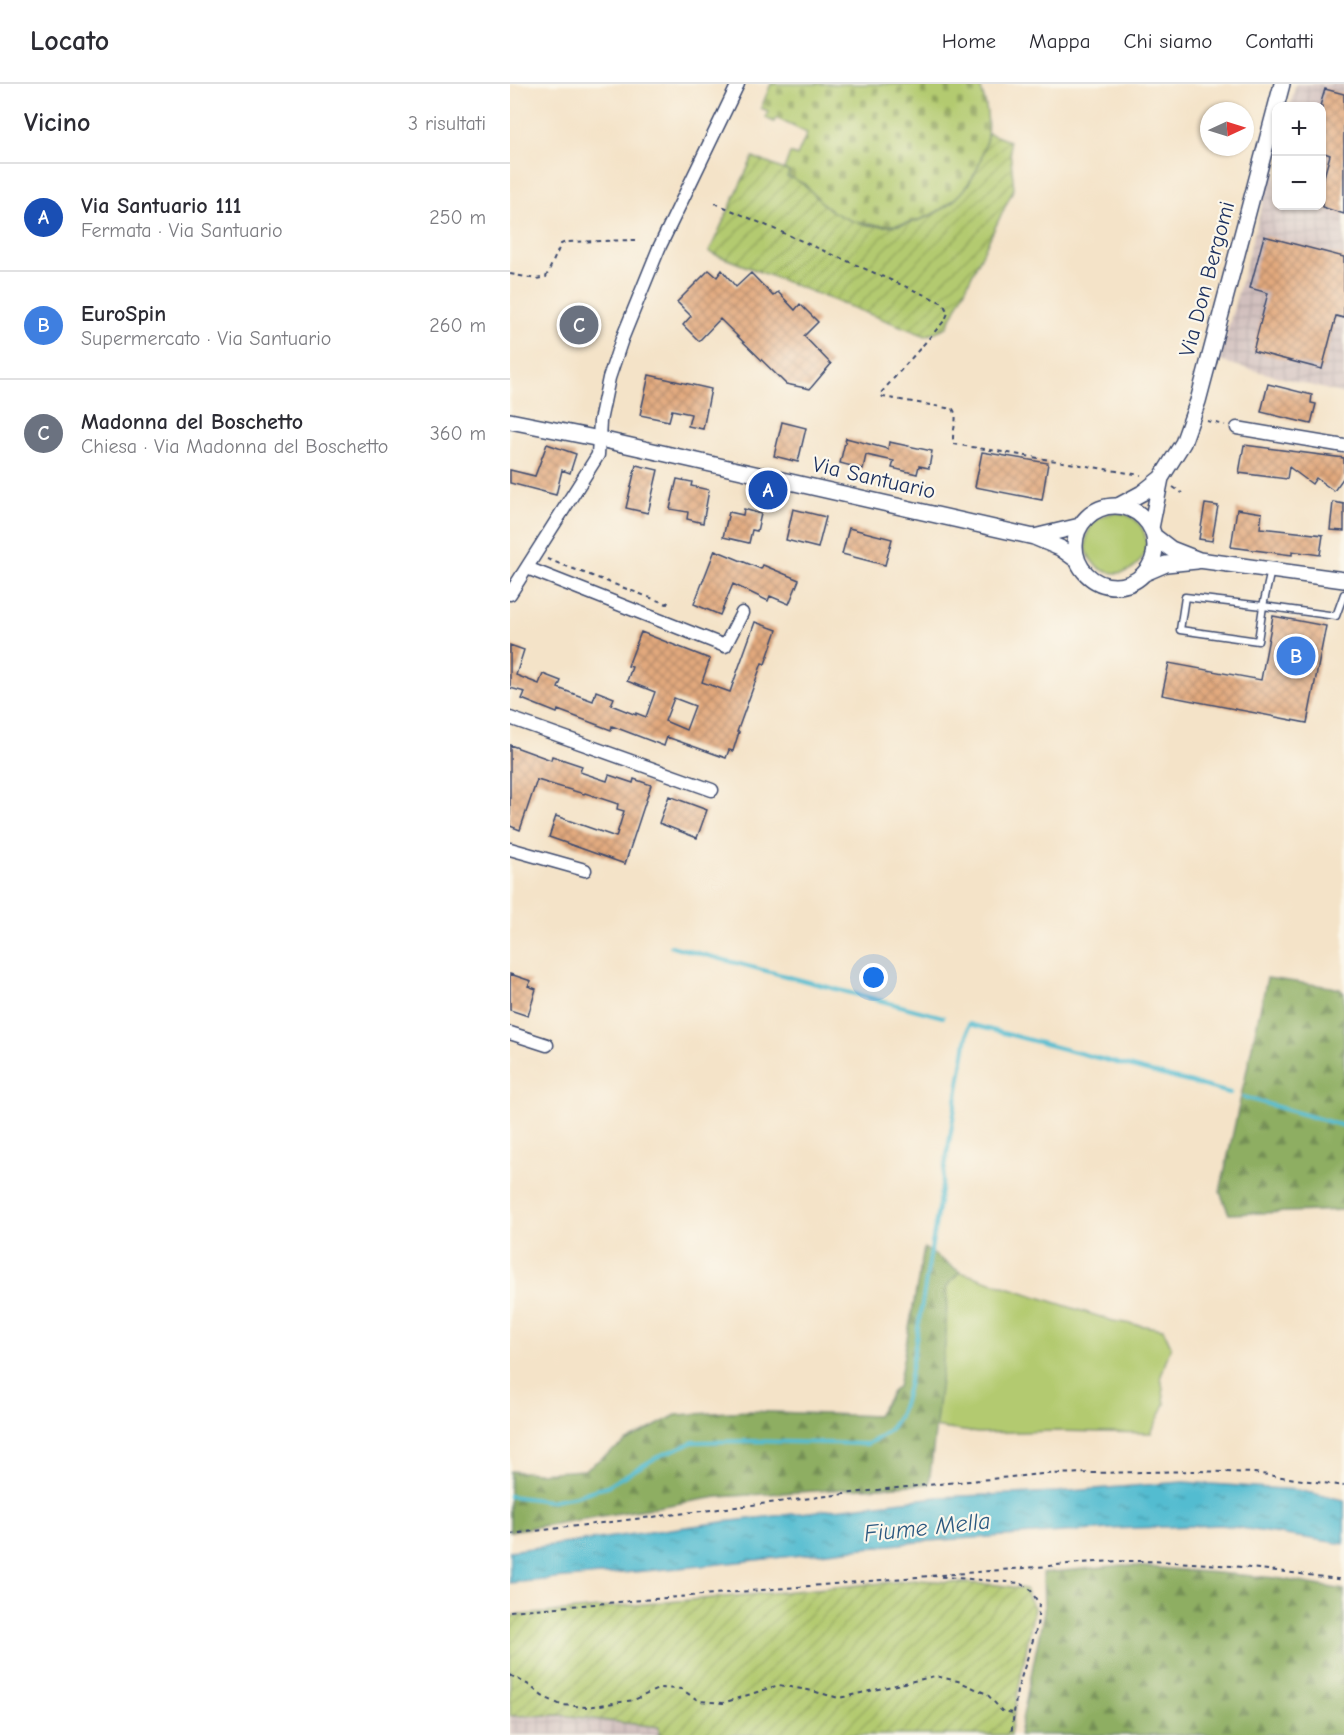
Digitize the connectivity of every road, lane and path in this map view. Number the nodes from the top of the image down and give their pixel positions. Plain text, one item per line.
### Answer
1 (738, 84) edge
2 (1281, 84) edge
3 (715, 203) dead end
4 (635, 240) dead end
5 (510, 274) edge
6 (1201, 420) dead end
7 (510, 421) edge
8 (1237, 428) joint
9 (600, 440) junction
10 (1344, 446) edge
11 (1153, 476) junction
12 (1118, 506) junction
13 (1080, 526) junction
14 (1152, 532) junction
15 (1034, 537) junction
16 (536, 555) junction
17 (1199, 560) junction
18 (1078, 561) junction
19 (528, 568) junction
20 (1271, 570) junction
21 (1145, 573) junction
22 (1344, 580) edge
23 (510, 594) edge
24 (1344, 594) edge
25 (670, 598) dead end
26 (1263, 606) junction
27 (742, 613) dead end
28 (510, 718) edge
29 (712, 790) dead end
30 (510, 849) edge
31 (585, 870) dead end
32 (510, 1033) edge
33 (546, 1045) dead end
34 (1344, 1486) edge
35 (510, 1534) edge
36 (926, 1575) junction
37 (1344, 1580) edge
38 (510, 1611) edge
39 (510, 1675) edge
40 (1014, 1713) junction
41 (1011, 1735) edge

1 - 9 street
2 - 11 street, Via Don Bergomi
3 - 11 path
4 - 5 path
6 - 8 path
7 - 9 street, Via Santuario
8 - 10 street
9 - 15 street, Via Santuario
9 - 16 street
11 - 12 street, Via Don Bergomi
11 - 14 street, Via Don Bergomi
12 - 13 street
12 - 14 street
13 - 15 street, Via Santuario
13 - 18 street
14 - 17 street
14 - 21 street
15 - 18 street, Via Santuario
16 - 19 street
16 - 25 path
17 - 20 street
17 - 21 street
18 - 21 street
19 - 23 street
19 - 27 street
20 - 22 street
20 - 26 lane
24 - 26 lane
26 - 26 lane
28 - 29 street
30 - 31 street
32 - 33 street
34 - 35 path
36 - 37 path
36 - 38 path
36 - 40 path
39 - 40 path
40 - 41 path

